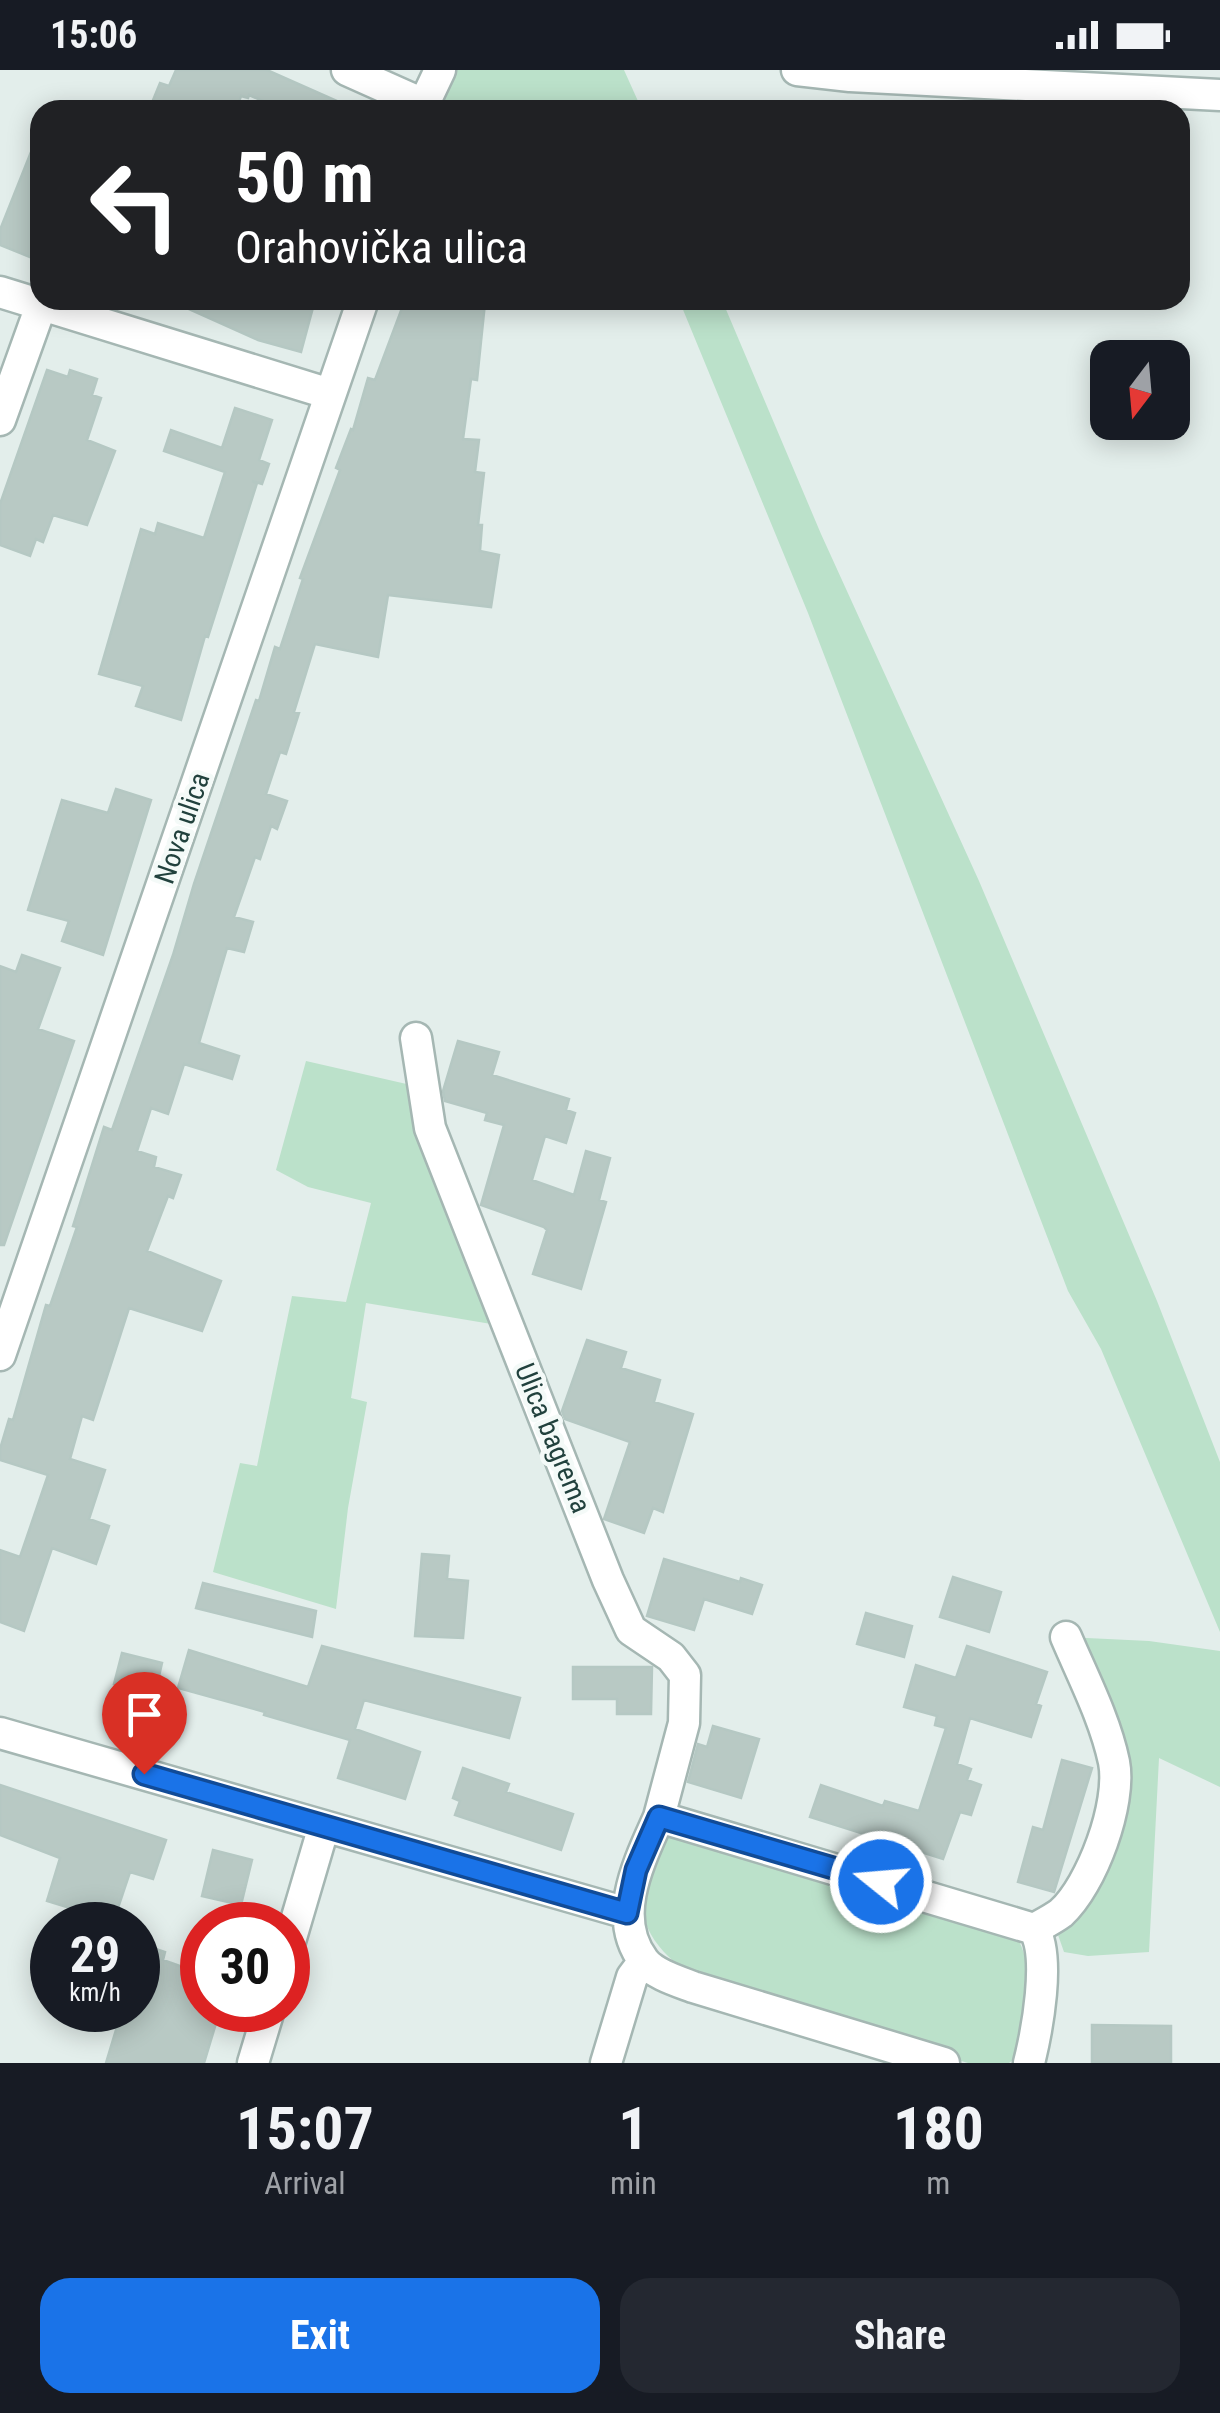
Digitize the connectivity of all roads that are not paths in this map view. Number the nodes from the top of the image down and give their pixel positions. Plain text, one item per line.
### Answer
1 (347, 70) edge
2 (440, 70) edge
3 (797, 70) edge
4 (1220, 95) edge
5 (408, 100) edge
6 (425, 100) edge
7 (0, 292) edge
8 (30, 300) edge
9 (39, 310) edge
10 (64, 310) edge
11 (359, 310) edge
12 (330, 394) junction
13 (0, 420) edge
14 (416, 1038) dead end
15 (2, 1342) edge
16 (1066, 1637) dead end
17 (0, 1733) edge
18 (659, 1817) junction
19 (324, 1826) junction
20 (302, 1902) edge
21 (627, 1913) junction
22 (1034, 1929) junction
23 (644, 1962) junction
24 (262, 2032) edge
25 (253, 2063) edge
26 (606, 2063) edge
27 (944, 2063) edge
28 (1028, 2063) edge

1 - 5 street
2 - 6 street
3 - 4 street
7 - 8 street
9 - 13 street
10 - 12 street
11 - 12 street, Nova ulica
12 - 15 street, Nova ulica
14 - 18 street, Ulica bagrema
16 - 22 street
17 - 19 street
18 - 21 street
18 - 22 street
19 - 20 street
19 - 21 street
21 - 23 street
22 - 28 street
23 - 26 street
23 - 27 street
24 - 25 street

